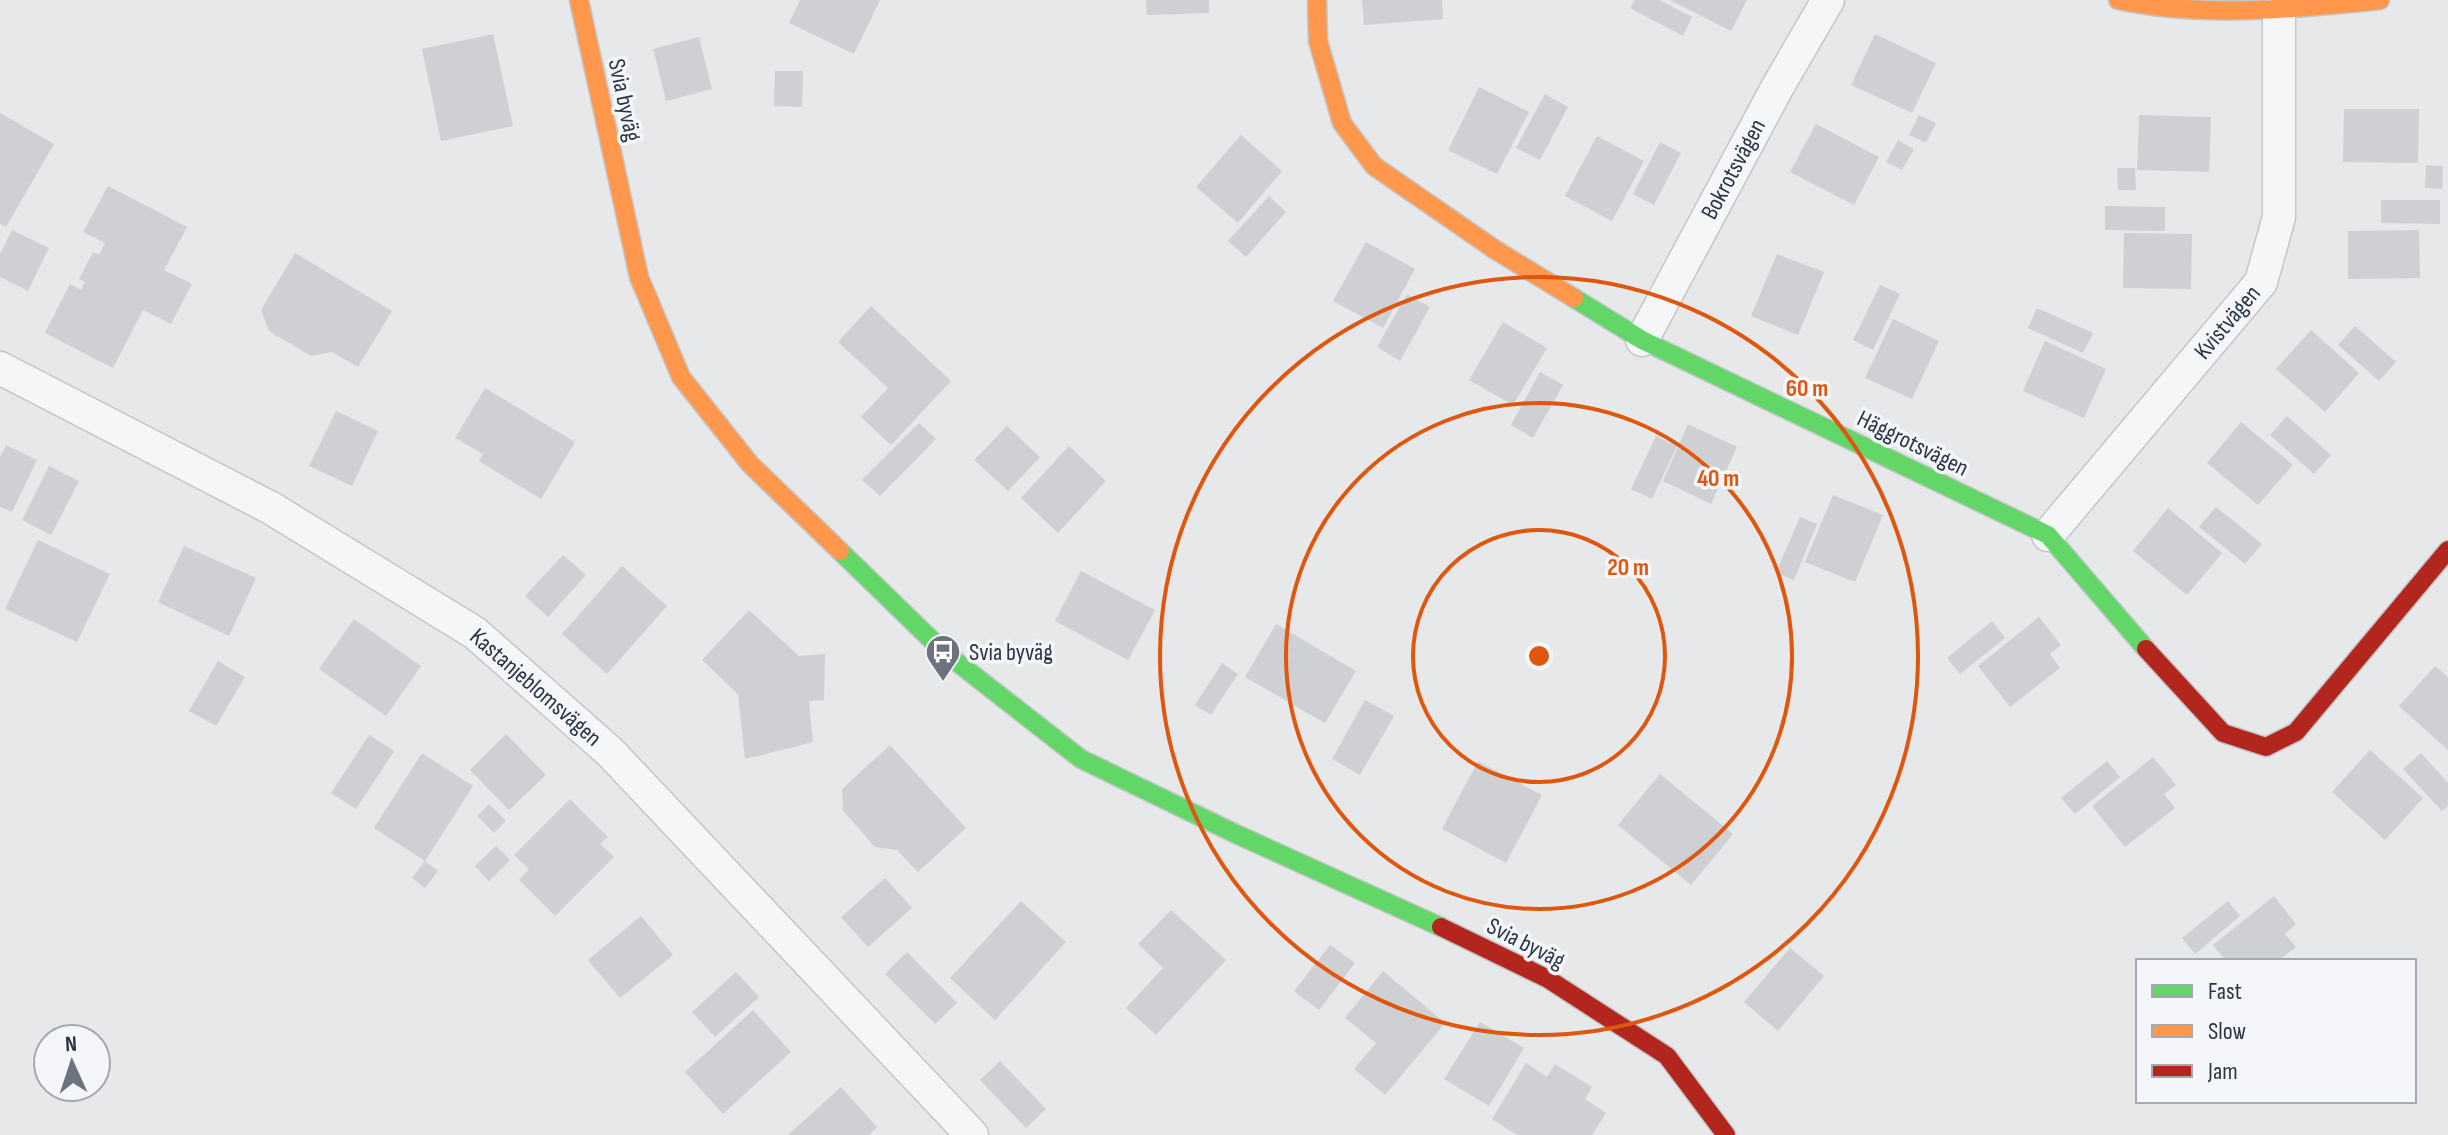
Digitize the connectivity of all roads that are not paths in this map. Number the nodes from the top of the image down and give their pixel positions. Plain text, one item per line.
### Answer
1 (579, 0) edge
2 (1317, 0) edge
3 (1828, 0) edge
4 (2118, 0) edge
5 (2380, 0) edge
6 (2279, 11) junction
7 (1642, 340) junction
8 (0, 368) edge
9 (2048, 535) junction
10 (2448, 550) edge
11 (972, 1135) edge
12 (1726, 1135) edge

1 - 12 street, Svia byväg
2 - 7 street, Häggrotsvägen
3 - 7 street, Bokrotsvägen
4 - 6 street
5 - 6 street
6 - 9 street, Kvistvägen
7 - 9 street, Häggrotsvägen
8 - 11 street, Kastanjeblomsvägen
9 - 10 street, Häggrotsvägen

